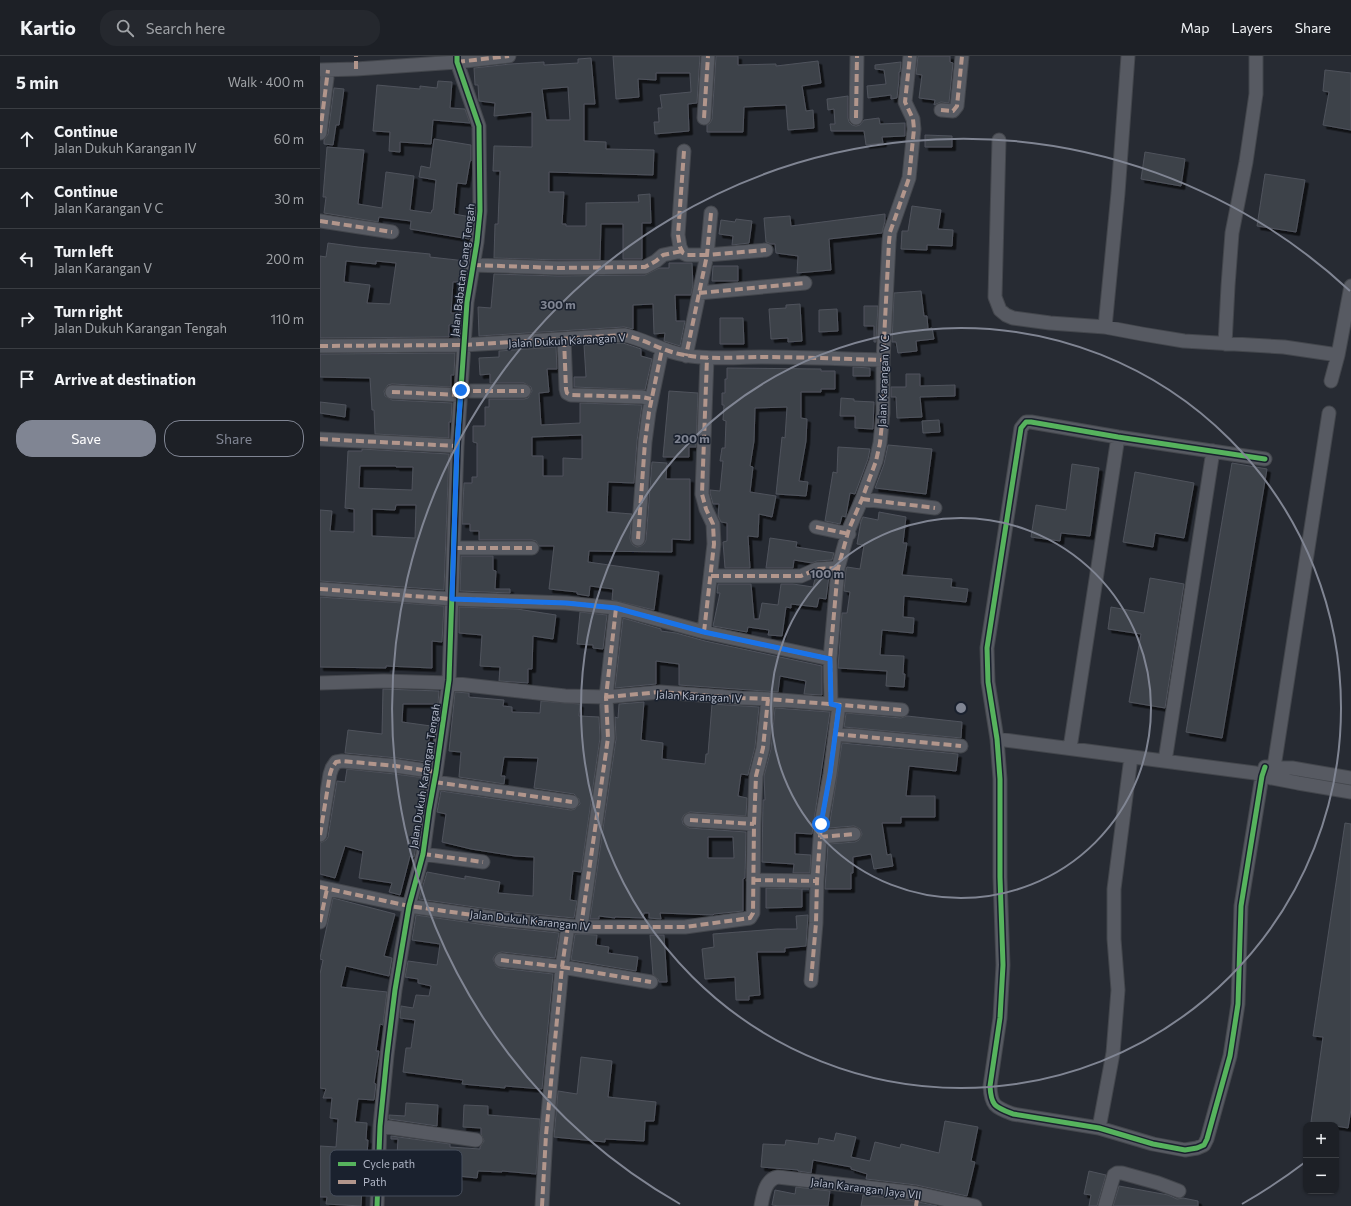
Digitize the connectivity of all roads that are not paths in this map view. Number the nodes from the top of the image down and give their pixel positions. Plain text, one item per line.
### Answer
1 (509, 56) edge
2 (708, 56) edge
3 (858, 56) edge
4 (910, 56) edge
5 (962, 56) edge
6 (1128, 56) edge
7 (1256, 56) edge
8 (457, 59) edge
9 (356, 62) edge
10 (324, 70) edge
11 (941, 110) dead end
12 (704, 118) dead end
13 (856, 118) dead end
14 (320, 132) edge
15 (999, 140) dead end
16 (684, 151) dead end
17 (711, 213) dead end
18 (320, 221) edge
19 (392, 232) dead end
20 (766, 250) dead end
21 (682, 251) junction
22 (707, 255) junction
23 (474, 265) junction
24 (805, 283) dead end
25 (1351, 286) edge
26 (699, 293) junction
27 (1105, 327) junction
28 (564, 339) junction
29 (1225, 344) junction
30 (464, 345) junction
31 (320, 346) edge
32 (662, 349) junction
33 (1338, 355) junction
34 (686, 356) junction
35 (706, 358) junction
36 (883, 360) junction
37 (1331, 381) dead end
38 (524, 391) dead end
39 (392, 392) dead end
40 (461, 392) junction
41 (651, 399) junction
42 (1329, 413) dead end
43 (1118, 437) junction
44 (320, 439) edge
45 (457, 446) junction
46 (1213, 451) junction
47 (1265, 459) dead end
48 (862, 499) junction
49 (935, 508) dead end
50 (816, 527) dead end
51 (849, 534) junction
52 (638, 540) dead end
53 (454, 548) junction
54 (532, 548) dead end
55 (838, 568) junction
56 (711, 576) junction
57 (320, 589) edge
58 (452, 599) junction
59 (616, 608) junction
60 (704, 632) junction
61 (830, 659) junction
62 (449, 682) junction
63 (320, 683) edge
64 (606, 697) junction
65 (768, 699) junction
66 (835, 705) junction
67 (902, 710) dead end
68 (836, 734) junction
69 (997, 738) junction
70 (961, 746) dead end
71 (1070, 748) junction
72 (1131, 757) junction
73 (1165, 761) junction
74 (1265, 772) junction
75 (435, 777) junction
76 (1351, 778) edge
77 (1351, 792) edge
78 (572, 802) dead end
79 (690, 820) dead end
80 (754, 824) junction
81 (854, 834) dead end
82 (320, 835) edge
83 (820, 837) junction
84 (423, 854) junction
85 (483, 862) dead end
86 (754, 880) junction
87 (816, 880) junction
88 (324, 888) edge
89 (410, 906) junction
90 (320, 922) edge
91 (575, 926) junction
92 (500, 960) dead end
93 (562, 967) junction
94 (811, 981) dead end
95 (651, 982) dead end
96 (380, 1126) junction
97 (1099, 1128) junction
98 (476, 1140) dead end
99 (379, 1150) edge
100 (1179, 1191) dead end
101 (377, 1196) edge
102 (762, 1200) edge
103 (917, 1200) edge
104 (377, 1206) edge
105 (542, 1206) edge
106 (975, 1206) edge
107 (1105, 1206) edge

1 - 8 street
2 - 12 street
3 - 13 street
4 - 36 street, Jalan Karangan V C
5 - 11 street
6 - 27 street
7 - 29 street
8 - 9 street
8 - 23 street, Jalan Babatan Gang Tengah
9 - 10 street
10 - 14 street
15 - 27 street
16 - 21 street
17 - 22 street
18 - 19 street
20 - 22 street
21 - 22 street
21 - 23 street
22 - 26 street
23 - 30 street, Jalan Babatan Gang Tengah
24 - 26 street
25 - 33 street
26 - 34 street
27 - 29 street
28 - 30 street, Jalan Dukuh Karangan V
28 - 32 street, Jalan Dukuh Karangan V
28 - 41 street
29 - 33 street
30 - 31 street, Jalan Dukuh Karangan V
30 - 40 street, Jalan Dukuh Karangan Tengah
32 - 34 street, Jalan Dukuh Karangan V
32 - 41 street
33 - 37 street
34 - 35 street, Jalan Dukuh Karangan V
35 - 36 street, Jalan Dukuh Karangan V
35 - 56 street
36 - 48 street, Jalan Karangan V C
38 - 40 street
39 - 40 street
40 - 45 street, Jalan Dukuh Karangan Tengah
41 - 52 street
42 - 74 street
43 - 46 street
43 - 69 street
43 - 71 street
44 - 45 street
45 - 53 street, Jalan Dukuh Karangan Tengah
46 - 47 street
46 - 73 street
48 - 49 street
48 - 51 street, Jalan Karangan V C
50 - 51 street
51 - 55 street, Jalan Karangan V C
53 - 54 street
53 - 58 street, Jalan Dukuh Karangan Tengah
55 - 56 street
55 - 61 street, Jalan Karangan V C
56 - 60 street
57 - 58 street
58 - 59 street
58 - 62 street, Jalan Dukuh Karangan Tengah
59 - 60 street
59 - 64 street
60 - 61 street
61 - 66 street, Jalan Karangan V C
62 - 63 street, Jalan Karangan IV
62 - 64 street, Jalan Karangan IV
62 - 75 street, Jalan Dukuh Karangan Tengah
64 - 65 street, Jalan Karangan IV
64 - 91 street
65 - 66 street, Jalan Karangan IV
65 - 80 street
66 - 67 street, Jalan Karangan IV
66 - 68 street
68 - 70 street
68 - 83 street
69 - 71 street
69 - 97 street
71 - 72 street
72 - 73 street
72 - 97 street
73 - 74 street
74 - 76 street
74 - 77 street
74 - 97 street
75 - 78 street
75 - 82 street
75 - 84 street, Jalan Dukuh Karangan Tengah
79 - 80 street
80 - 86 street
81 - 83 street
83 - 87 street
84 - 85 street
84 - 89 street, Jalan Dukuh Karangan Tengah
86 - 87 street
86 - 91 street, Jalan Dukuh Karangan IV
87 - 94 street
88 - 89 street, Jalan Dukuh Karangan IV
88 - 90 street
89 - 91 street, Jalan Dukuh Karangan IV
89 - 96 street, Jalan Dukuh Karangan Tengah
91 - 93 street
92 - 93 street
93 - 95 street
93 - 105 street
96 - 98 street
96 - 99 street, Jalan Dukuh Karangan Tengah
100 - 107 street
101 - 104 street, Jalan Dukuh Karangan Tengah
102 - 103 street, Jalan Karangan Jaya VII
103 - 106 street, Jalan Karangan Jaya VII

